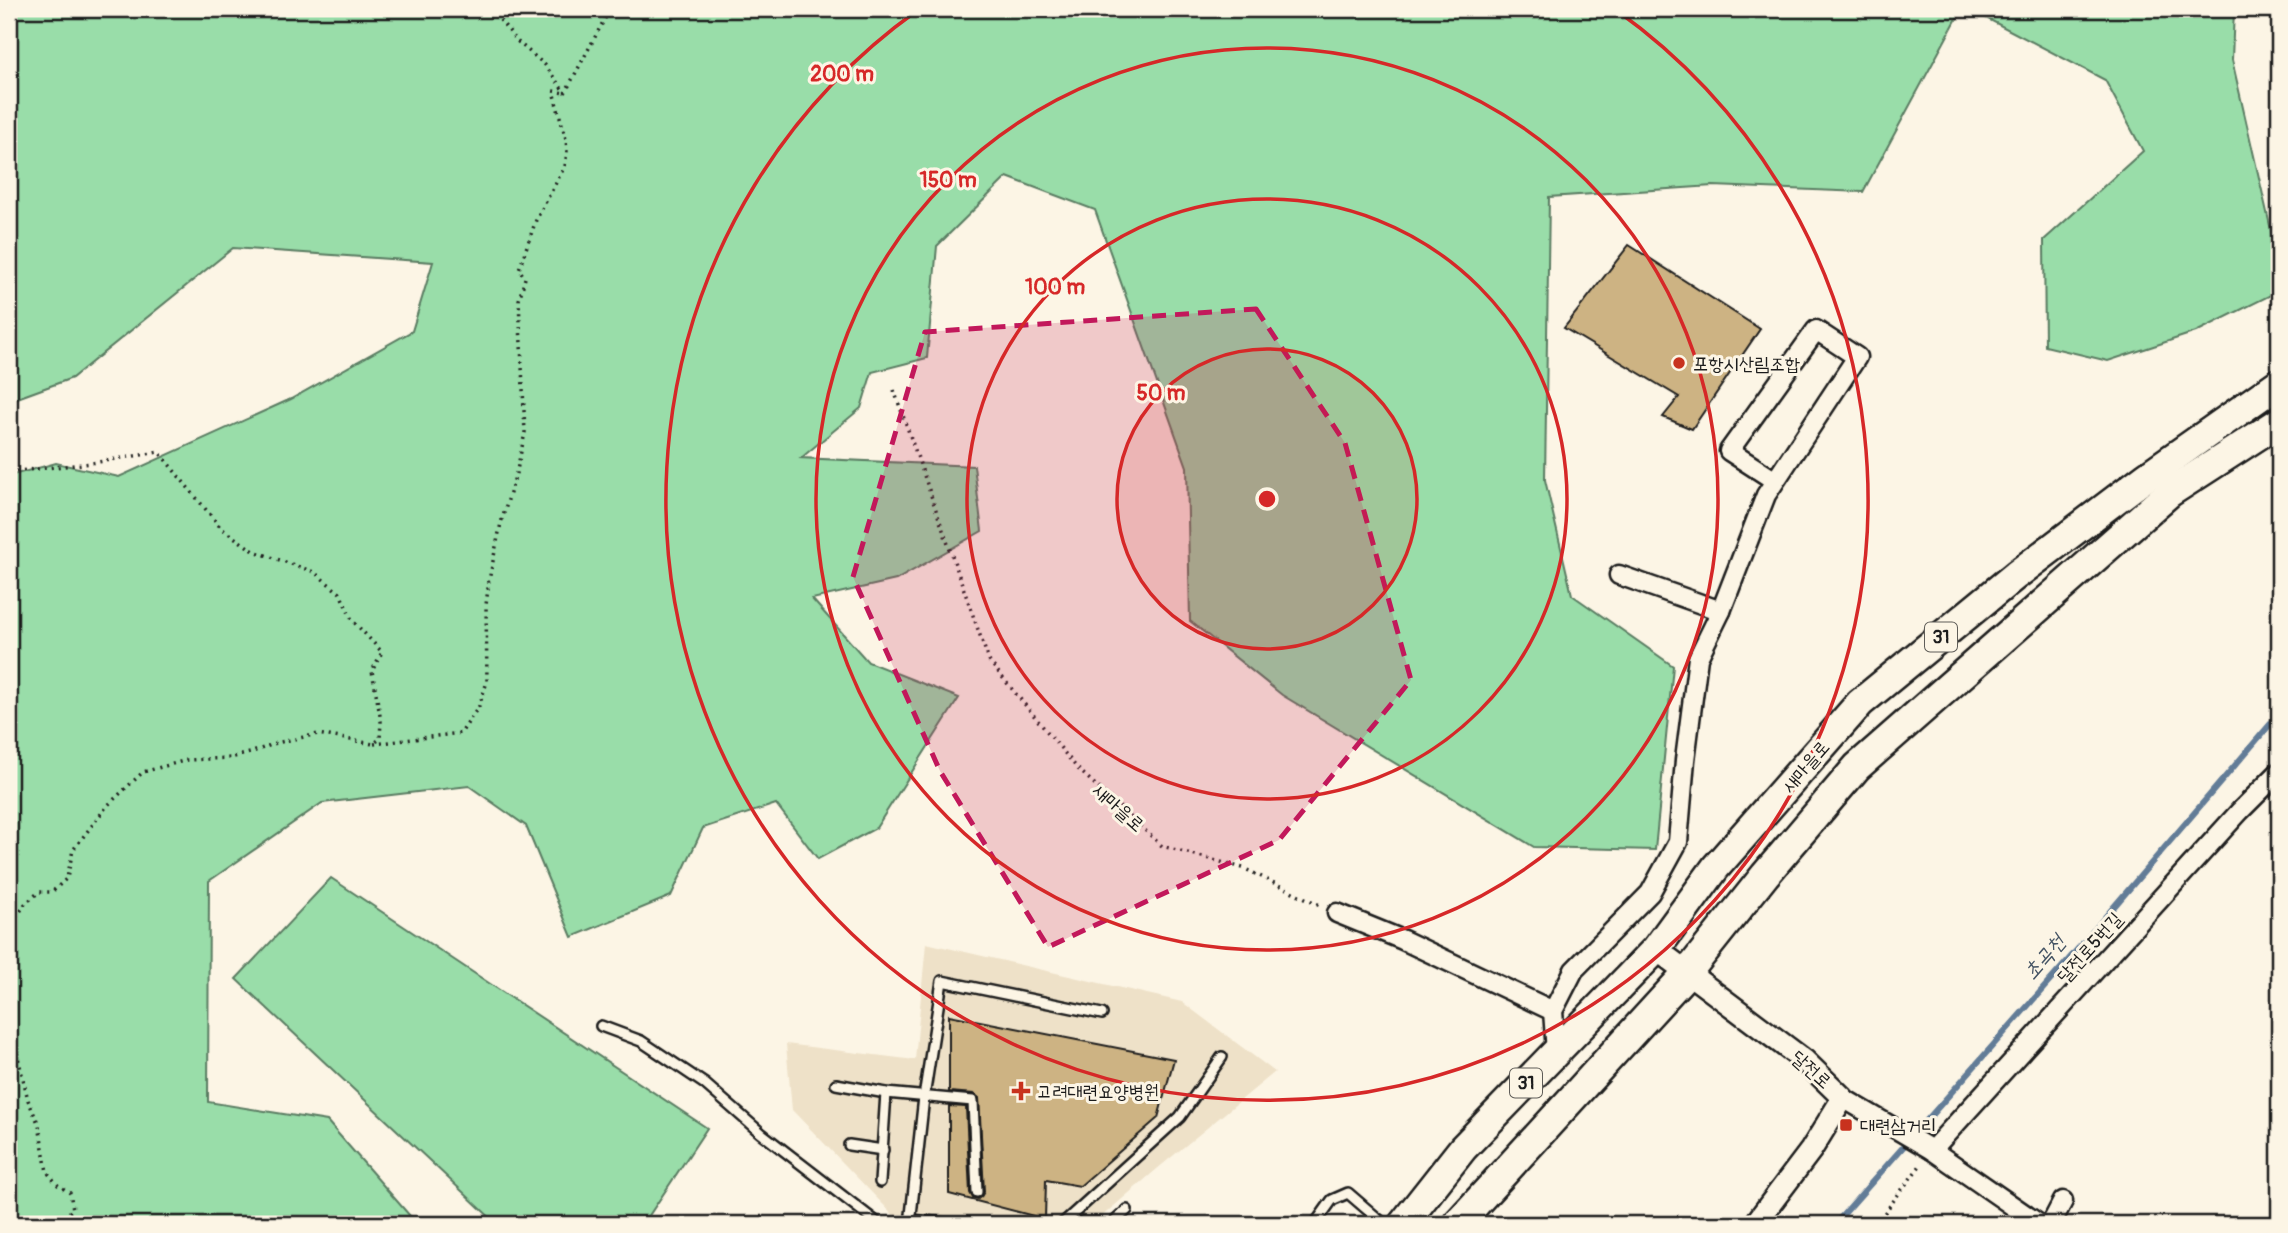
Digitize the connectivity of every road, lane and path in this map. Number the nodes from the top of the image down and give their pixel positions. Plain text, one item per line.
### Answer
1 (491, 9) edge
2 (610, 9) edge
3 (565, 93) junction
4 (2279, 383) edge
5 (894, 390) dead end
6 (2279, 422) edge
7 (9, 472) edge
8 (1774, 480) junction
9 (1619, 575) dead end
10 (1721, 611) junction
11 (373, 744) junction
12 (2279, 772) edge
13 (1337, 913) joint
14 (9, 929) edge
15 (1656, 948) junction
16 (1687, 973) junction
17 (1553, 1011) junction
18 (1102, 1014) dead end
19 (9, 1018) edge
20 (601, 1026) dead end
21 (1556, 1052) junction
22 (1222, 1057) dead end
23 (836, 1084) dead end
24 (886, 1093) junction
25 (924, 1097) junction
26 (1843, 1098) junction
27 (849, 1145) dead end
28 (1927, 1147) junction
29 (883, 1150) junction
30 (880, 1182) dead end
31 (976, 1192) dead end
32 (2063, 1201) dead end
33 (1127, 1210) dead end
34 (911, 1222) edge
35 (24, 1224) edge
36 (879, 1224) edge
37 (955, 1224) edge
38 (1062, 1224) edge
39 (1112, 1224) edge
40 (1315, 1224) edge
41 (1384, 1224) edge
42 (1403, 1224) edge
43 (1457, 1224) edge
44 (1755, 1224) edge
45 (1876, 1224) edge
46 (2039, 1224) edge
47 (2051, 1224) edge

1 - 3 path
2 - 3 path
3 - 11 path
4 - 15 main road, 새마을로 / 31
5 - 13 path, 새마을로
6 - 16 main road, 새마을로 / 31
7 - 11 path
8 - 8 street
8 - 10 street
9 - 10 street
10 - 17 street
11 - 14 path
12 - 28 street, 달전로5번길
13 - 17 street
15 - 16 street, 달전로
15 - 21 main road, 새마을로 / 31
16 - 26 street, 달전로
16 - 43 main road, 새마을로 / 31
17 - 21 street
18 - 25 lane
19 - 35 path
20 - 36 lane
21 - 42 main road, 새마을로 / 31
22 - 38 lane
23 - 24 lane
24 - 25 lane
24 - 29 lane
25 - 31 lane
25 - 34 lane
26 - 28 street
26 - 44 street, 달전로
27 - 29 lane
28 - 45 path
28 - 46 street
29 - 30 lane
32 - 47 street
33 - 39 lane
34 - 37 lane
40 - 41 lane

